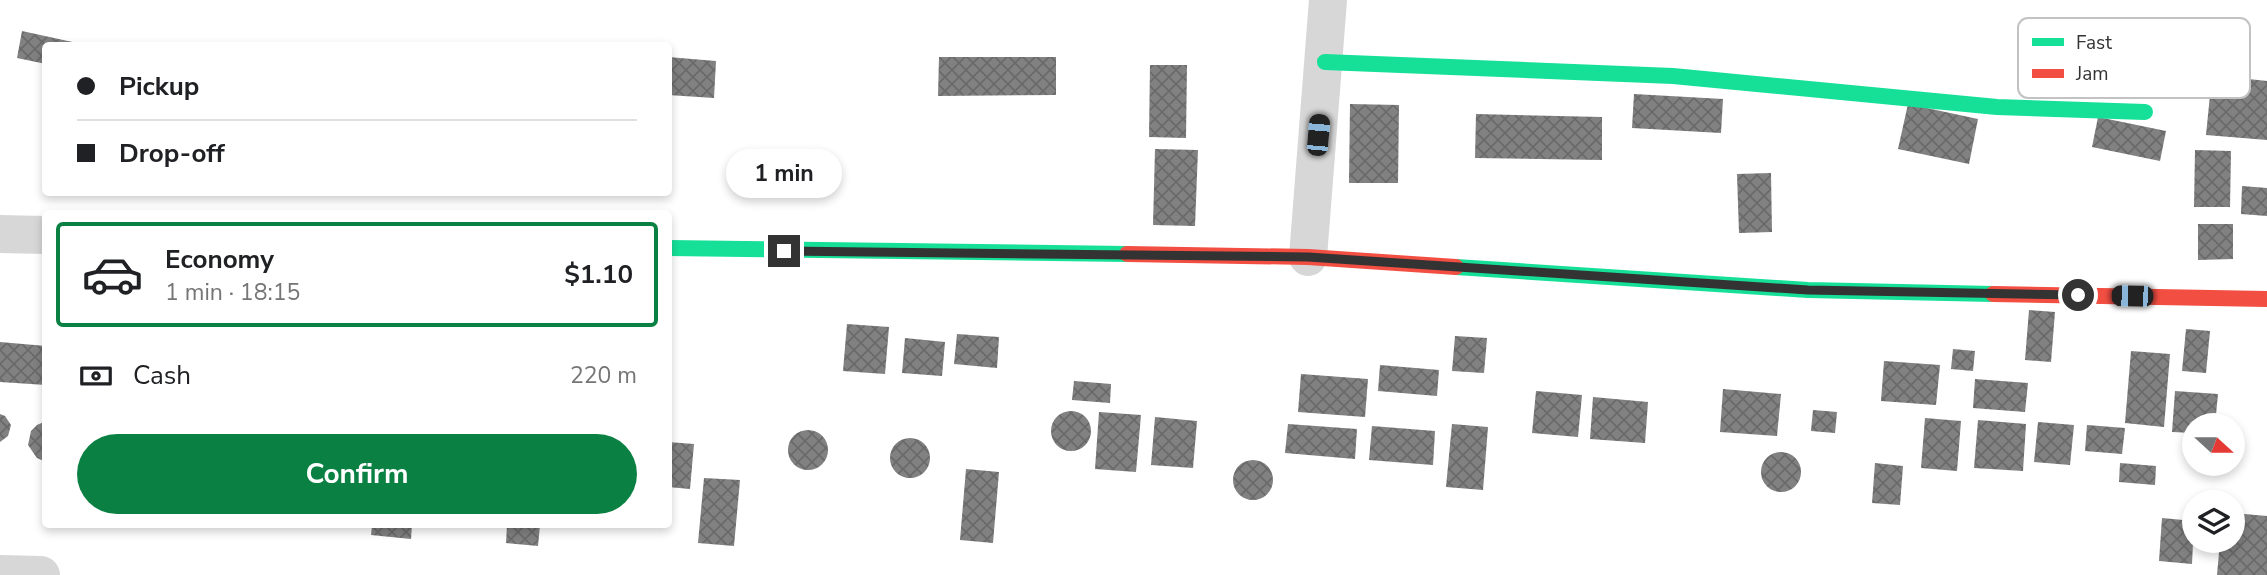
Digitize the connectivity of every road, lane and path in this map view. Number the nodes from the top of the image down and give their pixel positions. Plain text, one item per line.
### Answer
1 (1328, 0) edge
2 (1325, 62) junction
3 (2145, 112) dead end
4 (0, 234) edge
5 (42, 234) edge
6 (672, 248) edge
7 (1308, 257) junction
8 (2267, 299) edge
9 (0, 574) edge
10 (41, 575) edge

1 - 2 street
2 - 3 street
2 - 7 street
4 - 5 street
6 - 7 street
7 - 8 street
9 - 10 street

